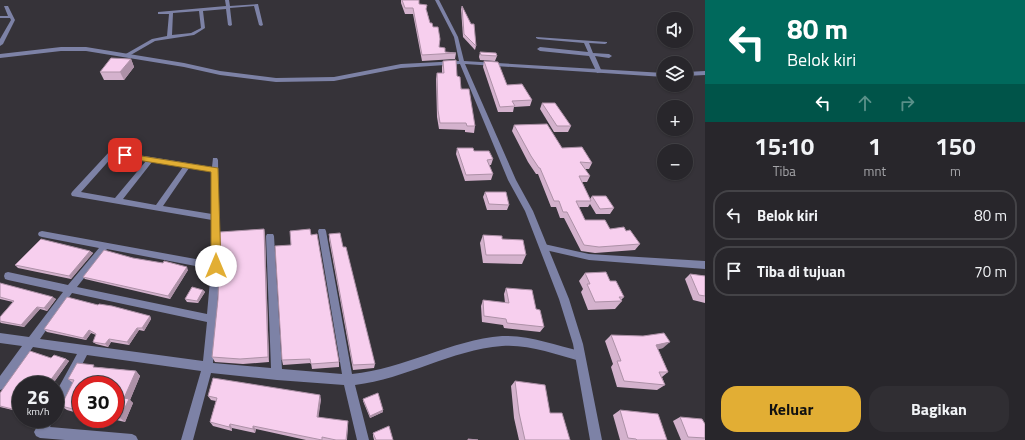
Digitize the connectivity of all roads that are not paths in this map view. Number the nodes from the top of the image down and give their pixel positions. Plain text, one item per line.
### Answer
1 (227, 0) edge
2 (437, 0) edge
3 (6, 7) dead end
4 (228, 7) junction
5 (201, 9) junction
6 (171, 12) junction
7 (160, 13) dead end
8 (0, 17) edge
9 (11, 17) junction
10 (230, 25) dead end
11 (261, 25) dead end
12 (169, 38) junction
13 (538, 38) dead end
14 (586, 42) junction
15 (605, 43) dead end
16 (0, 44) edge
17 (540, 50) dead end
18 (592, 54) junction
19 (127, 55) junction
20 (0, 56) edge
21 (609, 56) dead end
22 (462, 62) junction
23 (599, 72) junction
24 (705, 73) edge
25 (693, 74) edge
26 (657, 75) edge
27 (151, 159) junction
28 (215, 160) dead end
29 (188, 165) junction
30 (216, 170) junction
31 (117, 201) junction
32 (158, 208) junction
33 (216, 218) junction
34 (322, 231) dead end
35 (42, 234) dead end
36 (270, 236) dead end
37 (105, 246) junction
38 (544, 247) junction
39 (705, 265) edge
40 (216, 266) junction
41 (8, 276) dead end
42 (70, 290) junction
43 (211, 319) junction
44 (0, 338) edge
45 (32, 342) junction
46 (85, 349) junction
47 (580, 356) junction
48 (208, 366) junction
49 (277, 375) junction
50 (348, 380) junction
51 (0, 386) edge
52 (64, 388) edge
53 (42, 428) edge
54 (132, 440) edge
55 (187, 440) edge
56 (363, 440) edge
57 (596, 440) edge

1 - 4 street
2 - 22 street
3 - 9 street
4 - 5 street
4 - 10 street
4 - 11 street
5 - 6 street
5 - 12 street
6 - 7 street
6 - 12 street
8 - 9 street
9 - 16 street
12 - 19 street
13 - 14 street
14 - 15 street
14 - 18 street
17 - 18 street
18 - 21 street
18 - 23 street
19 - 20 street
19 - 22 street
22 - 23 street
22 - 38 street
23 - 26 street
24 - 25 street
27 - 29 street
27 - 31 street
27 - 31 street
28 - 30 street
29 - 30 street
29 - 32 street
30 - 33 street
31 - 32 street
32 - 33 street
33 - 40 street
34 - 50 street
35 - 37 street
36 - 49 street
37 - 40 street
37 - 42 street
38 - 39 street
38 - 47 street
40 - 43 street
41 - 42 street
42 - 43 street
42 - 45 street
43 - 48 street
44 - 45 street
45 - 46 street
45 - 51 street
46 - 48 street
46 - 52 street
47 - 50 street
47 - 57 street
48 - 49 street
48 - 55 street
49 - 50 street
50 - 56 street
53 - 54 street

